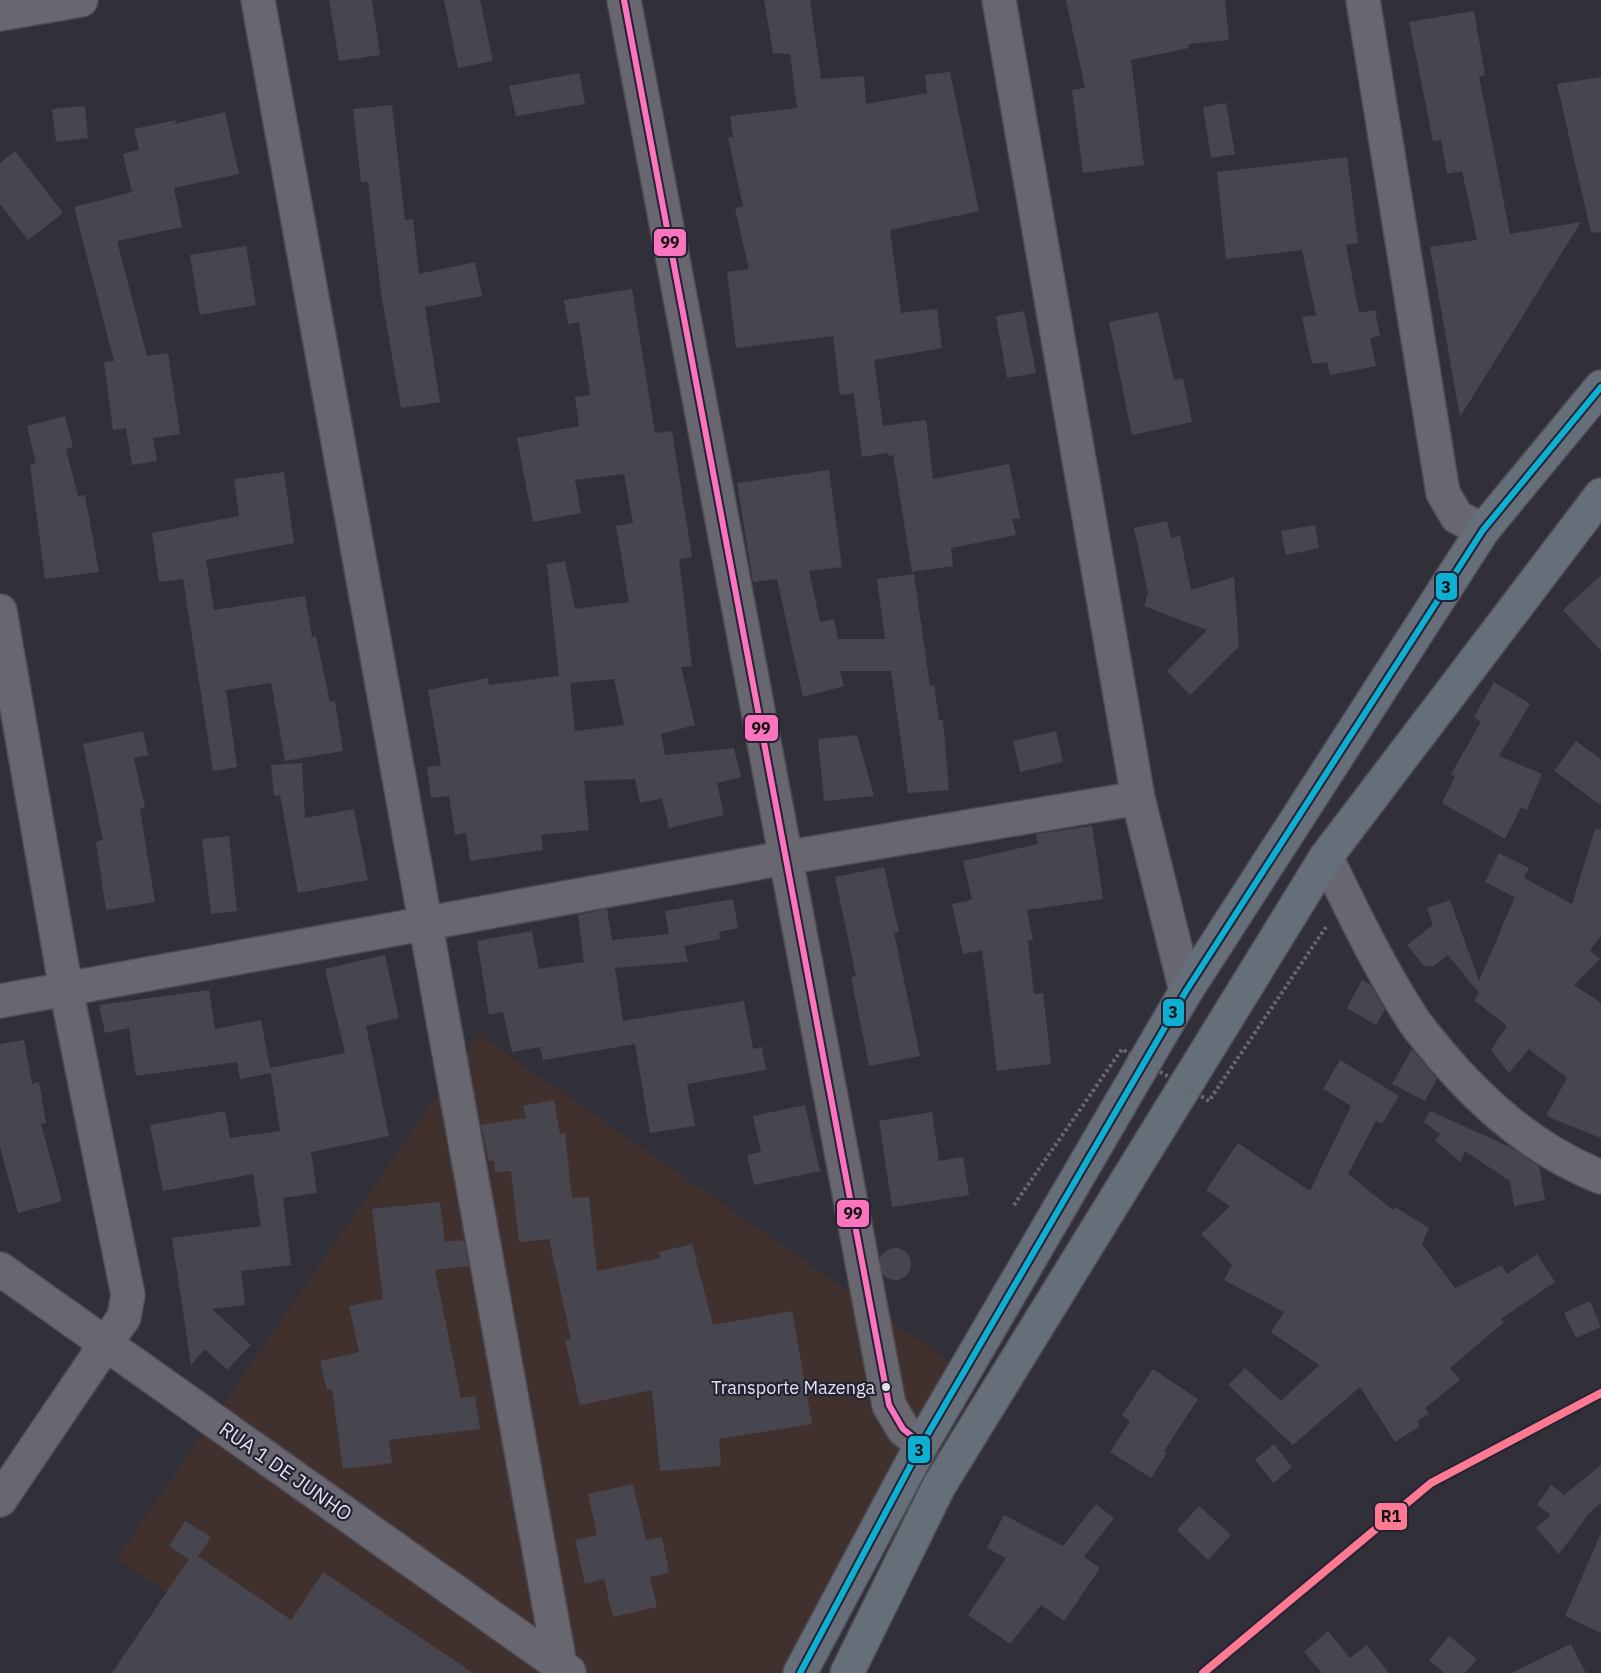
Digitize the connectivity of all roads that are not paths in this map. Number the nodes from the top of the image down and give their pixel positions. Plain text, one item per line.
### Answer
1 (81, 0) edge
2 (258, 0) edge
3 (624, 0) edge
4 (999, 0) edge
5 (1363, 0) edge
6 (0, 14) edge
7 (1601, 387) edge
8 (1601, 495) edge
9 (1484, 530) junction
10 (0, 611) edge
11 (3, 651) edge
12 (1138, 798) junction
13 (1326, 857) junction
14 (784, 858) junction
15 (424, 924) junction
16 (66, 989) junction
17 (1186, 991) junction
18 (0, 1001) edge
19 (1601, 1177) edge
20 (0, 1269) edge
21 (105, 1344) junction
22 (922, 1444) junction
23 (0, 1500) edge
24 (566, 1669) edge
25 (800, 1673) edge
26 (847, 1673) edge

1 - 6 street
2 - 15 street
3 - 14 street
4 - 12 street
5 - 9 street
7 - 9 highway
8 - 13 highway
9 - 17 highway
10 - 11 street
11 - 16 street
12 - 14 street
12 - 17 street
13 - 19 street
13 - 26 highway
14 - 15 street
14 - 22 street
15 - 16 street
15 - 24 street
16 - 18 street
16 - 21 street
17 - 22 highway
20 - 21 street, RUA 1 DE JUNHO
21 - 23 street
21 - 24 street, RUA 1 DE JUNHO
22 - 25 highway

